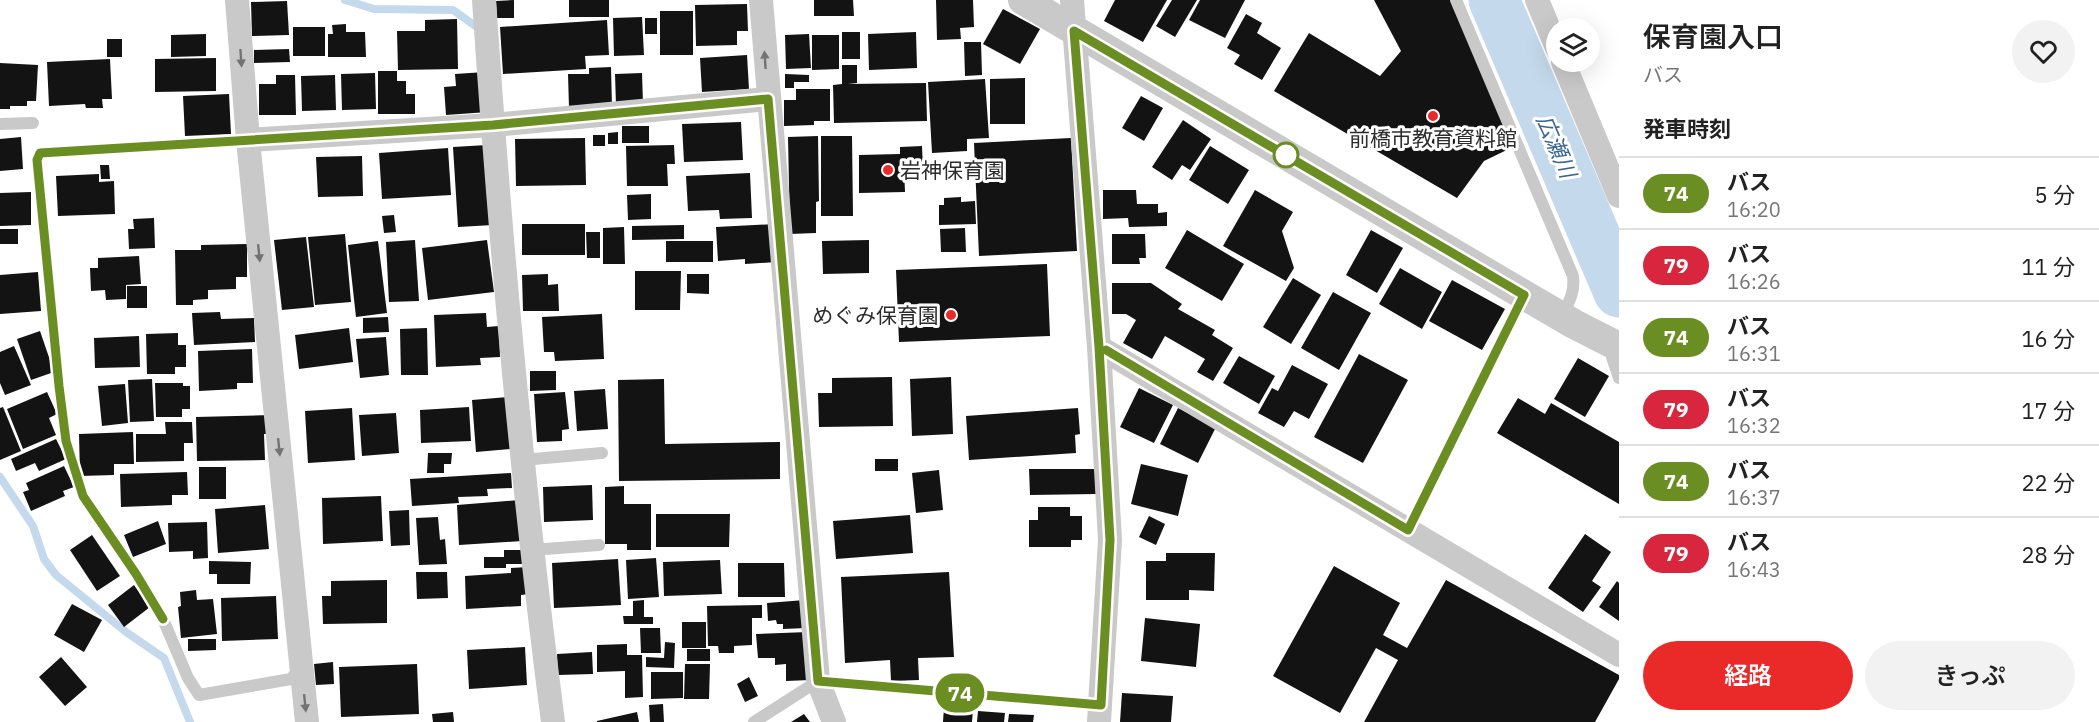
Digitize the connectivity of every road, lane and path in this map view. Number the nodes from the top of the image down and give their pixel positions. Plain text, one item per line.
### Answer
1 (237, 0) edge
2 (484, 0) edge
3 (761, 0) edge
4 (1023, 0) edge
5 (1072, 0) edge
6 (1456, 0) edge
7 (1537, 0) edge
8 (1546, 22) edge
9 (1074, 31) junction
10 (1567, 72) edge
11 (768, 99) junction
12 (33, 123) dead end
13 (0, 124) edge
14 (493, 125) junction
15 (248, 140) junction
16 (1619, 196) edge
17 (1524, 295) junction
18 (1561, 317) junction
19 (1612, 344) edge
20 (1099, 347) junction
21 (1619, 378) edge
22 (602, 453) dead end
23 (522, 460) junction
24 (1408, 530) junction
25 (599, 545) dead end
26 (531, 550) junction
27 (1619, 655) edge
28 (301, 667) junction
29 (818, 681) junction
30 (1100, 713) edge
31 (307, 722) edge
32 (553, 722) edge
33 (754, 722) edge
34 (834, 722) edge

1 -> 15 street
2 - 14 street
11 -> 3 street
4 - 9 street
5 - 9 street
6 - 18 lane
7 - 8 street
9 - 17 street
9 - 20 street
10 - 16 street
11 - 14 street
11 - 29 street
12 - 13 lane
14 - 15 street
14 - 23 street
15 -> 28 street
15 - 28 lane
17 - 18 street
17 - 24 lane
18 - 19 street
19 - 21 lane
20 - 24 street
20 - 30 street
22 - 23 lane
23 - 26 street
24 - 27 street
25 - 26 lane
26 - 32 street
28 -> 31 street
29 - 30 lane
29 - 33 lane
29 - 34 street

